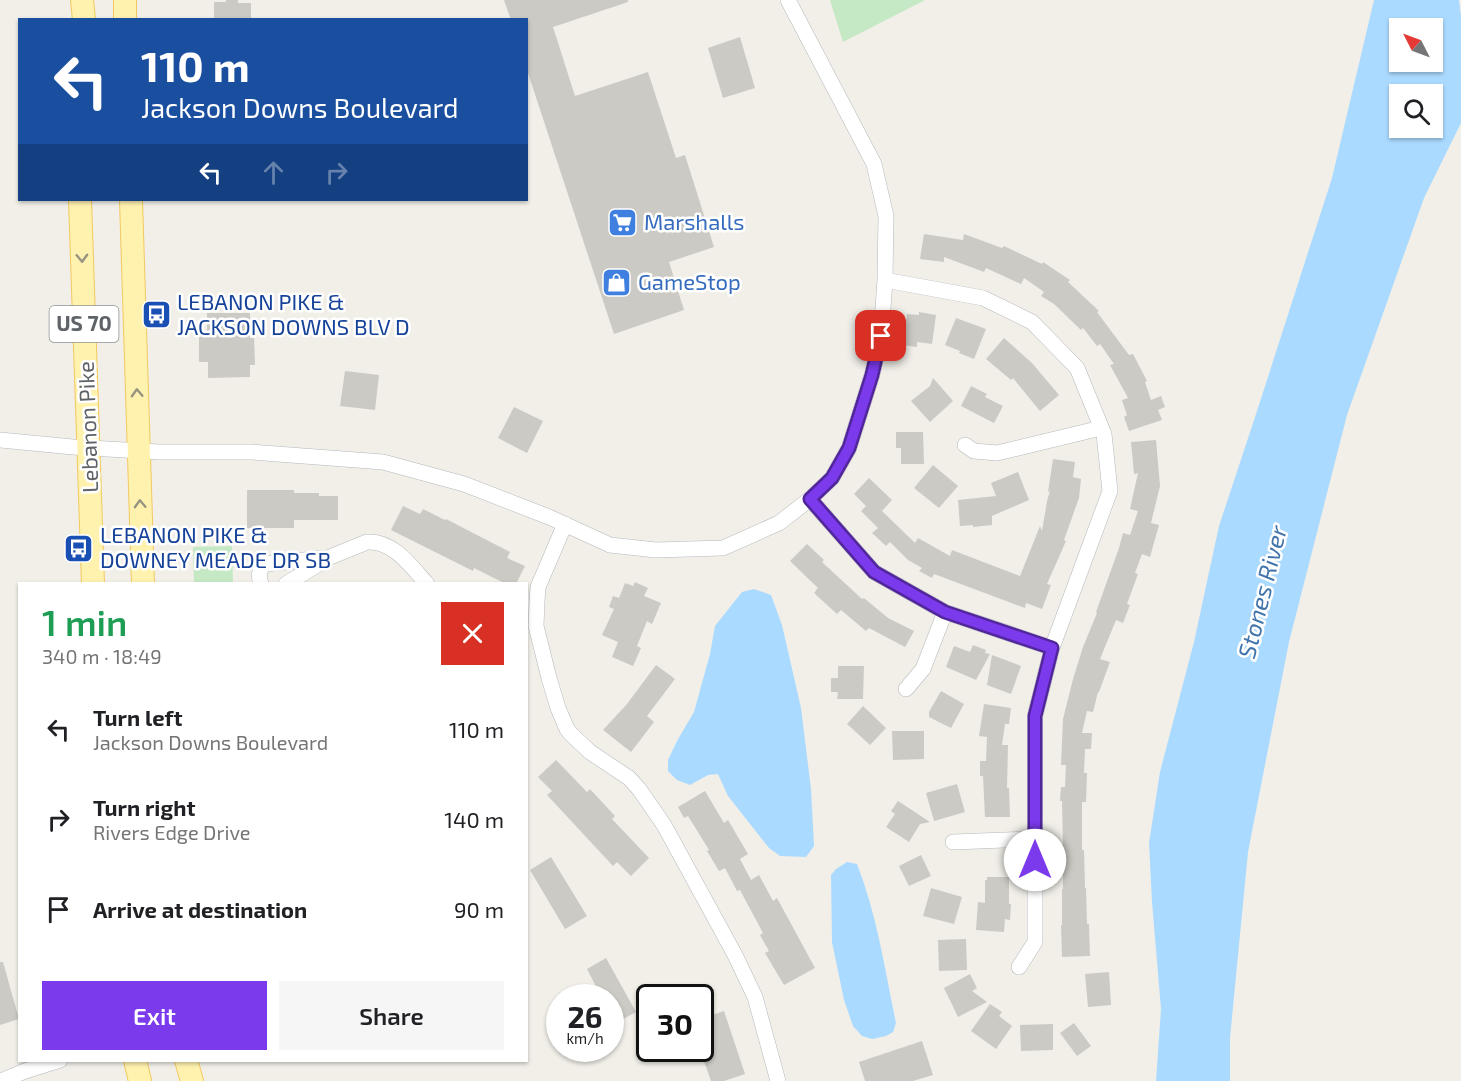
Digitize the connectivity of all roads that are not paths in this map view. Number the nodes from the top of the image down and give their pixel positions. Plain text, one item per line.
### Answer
1 (74, 0) edge
2 (82, 0) edge
3 (124, 0) edge
4 (788, 0) edge
5 (74, 18) edge
6 (84, 18) edge
7 (125, 18) edge
8 (80, 201) edge
9 (131, 201) edge
10 (885, 280) junction
11 (1101, 428) junction
12 (0, 440) edge
13 (964, 445) dead end
14 (89, 448) junction
15 (139, 451) junction
16 (810, 499) junction
17 (566, 524) junction
18 (330, 557) junction
19 (93, 582) edge
20 (143, 582) edge
21 (261, 582) edge
22 (289, 582) edge
23 (425, 582) edge
24 (532, 601) edge
25 (945, 612) junction
26 (1052, 648) junction
27 (906, 689) dead end
28 (1035, 839) junction
29 (953, 842) dead end
30 (1019, 967) dead end
31 (54, 1062) edge
32 (135, 1062) edge
33 (187, 1062) edge
34 (1, 1081) edge
35 (140, 1081) edge
36 (192, 1081) edge
37 (778, 1081) edge

1 - 5 main road
2 - 6 main road
3 - 7 main road
4 - 10 street
8 -> 14 main road, Lebanon Pike / US 70
15 -> 9 main road, US 70
10 - 11 street
10 - 16 street
11 - 13 street
11 - 26 street
12 - 14 street
14 - 15 street
14 - 19 main road, Lebanon Pike / US 70
15 - 17 street
20 -> 15 main road, US 70
16 - 17 street
16 - 25 street
17 - 24 street
18 - 21 street
18 - 22 street
18 - 23 street
24 - 37 street
25 - 26 street
25 - 27 street
26 - 28 street
28 - 29 street
28 - 30 street
31 - 34 street
32 - 35 main road
33 - 36 main road

